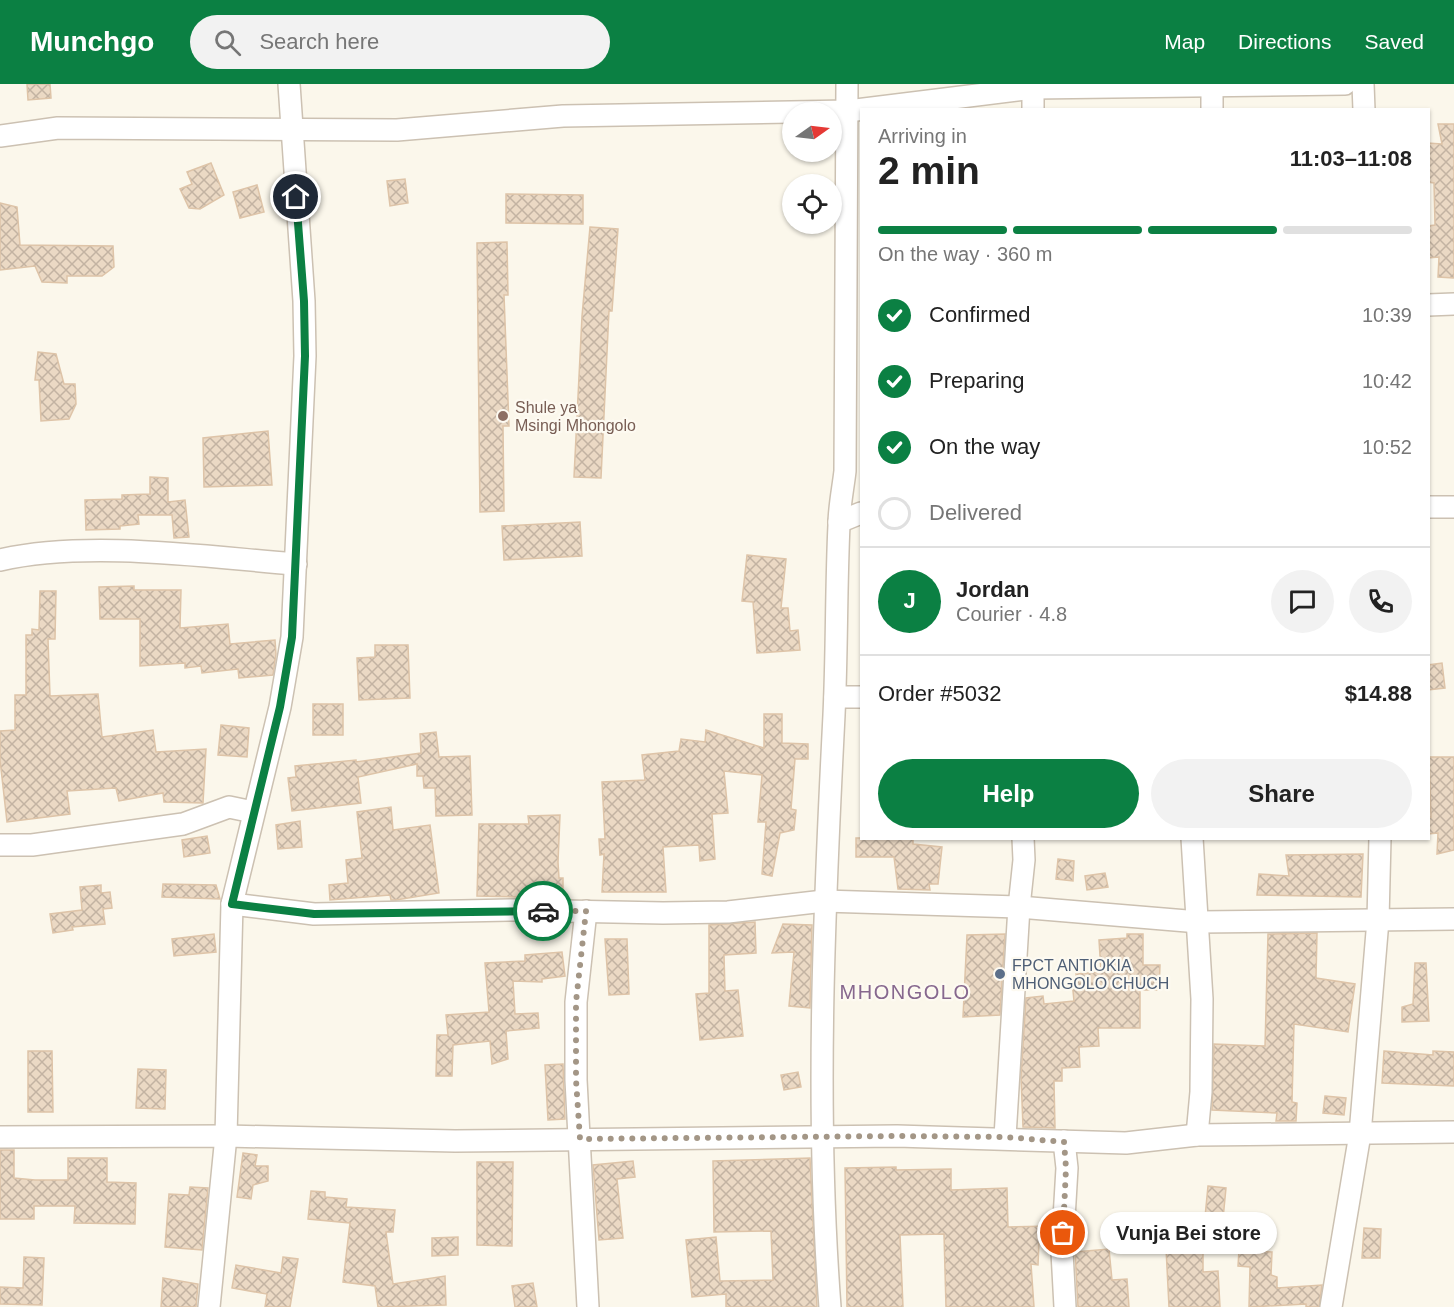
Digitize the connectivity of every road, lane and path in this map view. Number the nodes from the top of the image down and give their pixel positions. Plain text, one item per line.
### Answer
1 (289, 84) edge
2 (847, 84) edge
3 (1345, 84) edge
4 (1363, 84) edge
5 (1033, 86) edge
6 (1212, 86) junction
7 (870, 108) edge
8 (1033, 108) edge
9 (1212, 108) edge
10 (1364, 108) edge
11 (860, 109) edge
12 (848, 111) junction
13 (290, 128) junction
14 (0, 136) edge
15 (854, 293) edge
16 (1454, 304) edge
17 (1430, 305) edge
18 (1430, 507) edge
19 (1454, 507) edge
20 (860, 513) edge
21 (839, 522) junction
22 (0, 560) edge
23 (296, 564) junction
24 (835, 697) junction
25 (860, 697) edge
26 (253, 812) junction
27 (1023, 840) edge
28 (1192, 840) edge
29 (1380, 840) edge
30 (0, 846) edge
31 (824, 901) junction
32 (232, 904) junction
33 (1018, 907) junction
34 (586, 911) junction
35 (1454, 919) edge
36 (1378, 920) junction
37 (1199, 922) junction
38 (1454, 1132) edge
39 (1360, 1134) junction
40 (1197, 1135) junction
41 (226, 1136) junction
42 (0, 1137) edge
43 (1005, 1137) junction
44 (822, 1138) junction
45 (580, 1139) junction
46 (1064, 1142) junction
47 (209, 1307) edge
48 (588, 1307) edge
49 (830, 1307) edge
50 (1065, 1307) edge
51 (1331, 1307) edge

1 - 13 street
2 - 12 street
3 - 6 street
4 - 10 street
5 - 6 street
5 - 7 street
5 - 8 street
6 - 9 street
11 - 12 street
12 - 13 street
12 - 15 street
13 - 14 street
13 - 23 street
15 - 21 street
16 - 17 street
18 - 19 street
20 - 21 street
21 - 24 street
22 - 23 street
23 - 26 street
24 - 25 street
24 - 31 street
26 - 30 street
26 - 32 street
27 - 33 street
28 - 37 street
29 - 36 street
31 - 33 street
31 - 34 street
31 - 44 street
32 - 34 street
32 - 41 street
33 - 37 street
33 - 43 street
34 - 45 street
35 - 36 street
36 - 37 street
36 - 39 street
37 - 40 street
38 - 39 street
39 - 40 street
39 - 51 street
40 - 46 street
41 - 42 street
41 - 45 street
41 - 47 street
43 - 44 street
43 - 46 street
44 - 45 street
44 - 49 street
45 - 48 street
46 - 50 street

